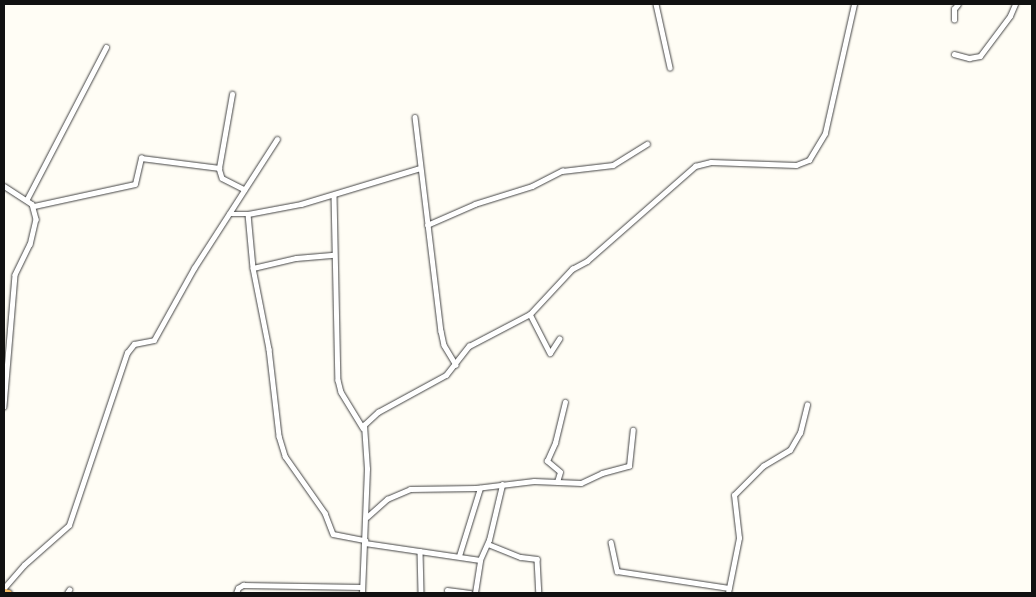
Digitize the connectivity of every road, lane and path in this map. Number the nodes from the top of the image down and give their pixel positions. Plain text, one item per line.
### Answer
1 (656, 4) edge
2 (854, 4) edge
3 (958, 4) edge
4 (1015, 4) edge
5 (954, 20) dead end
6 (106, 48) dead end
7 (954, 54) dead end
8 (670, 67) dead end
9 (232, 94) dead end
10 (415, 117) dead end
11 (277, 139) dead end
12 (647, 144) dead end
13 (219, 168) junction
14 (420, 168) junction
15 (4, 186) edge
16 (244, 189) junction
17 (334, 195) junction
18 (27, 199) junction
19 (34, 206) junction
20 (229, 214) junction
21 (248, 214) junction
22 (427, 225) junction
23 (334, 255) junction
24 (253, 268) junction
25 (530, 314) junction
26 (559, 339) dead end
27 (456, 365) junction
28 (565, 402) dead end
29 (807, 405) dead end
30 (4, 407) edge
31 (363, 428) junction
32 (633, 430) dead end
33 (557, 482) junction
34 (502, 485) junction
35 (480, 488) junction
36 (366, 517) junction
37 (365, 541) junction
38 (611, 542) dead end
39 (488, 544) junction
40 (420, 551) junction
41 (459, 556) junction
42 (480, 560) junction
43 (297, 587) junction
44 (362, 587) junction
45 (4, 590) edge
46 (447, 590) dead end
47 (729, 591) edge
48 (8, 593) edge
49 (236, 593) edge
50 (296, 593) edge
51 (362, 593) edge
52 (421, 593) edge
53 (470, 593) edge
54 (475, 593) edge
55 (539, 593) edge

1 - 8 street
2 - 25 street
3 - 5 street
4 - 7 street
6 - 18 street
9 - 13 street
10 - 14 street
11 - 16 street
12 - 22 street
13 - 16 street
13 - 19 street
14 - 17 street
14 - 22 street
15 - 18 street
16 - 20 street
17 - 21 street
17 - 23 street
18 - 19 street
19 - 30 street
20 - 21 street
20 - 45 street
21 - 24 street
22 - 27 street
23 - 24 street
23 - 31 street
24 - 37 street
25 - 26 street
25 - 27 street
27 - 31 street
28 - 33 street
29 - 47 street
31 - 36 street
32 - 33 street
33 - 34 street
34 - 35 street
34 - 39 street
35 - 36 street
35 - 41 street
36 - 37 street
37 - 40 street
37 - 44 street
38 - 47 street
39 - 42 street
39 - 55 street
40 - 41 street
40 - 52 street
41 - 42 street
42 - 54 street
43 - 44 street
43 - 49 street
43 - 50 street
44 - 51 street
45 - 48 highway
46 - 53 street

